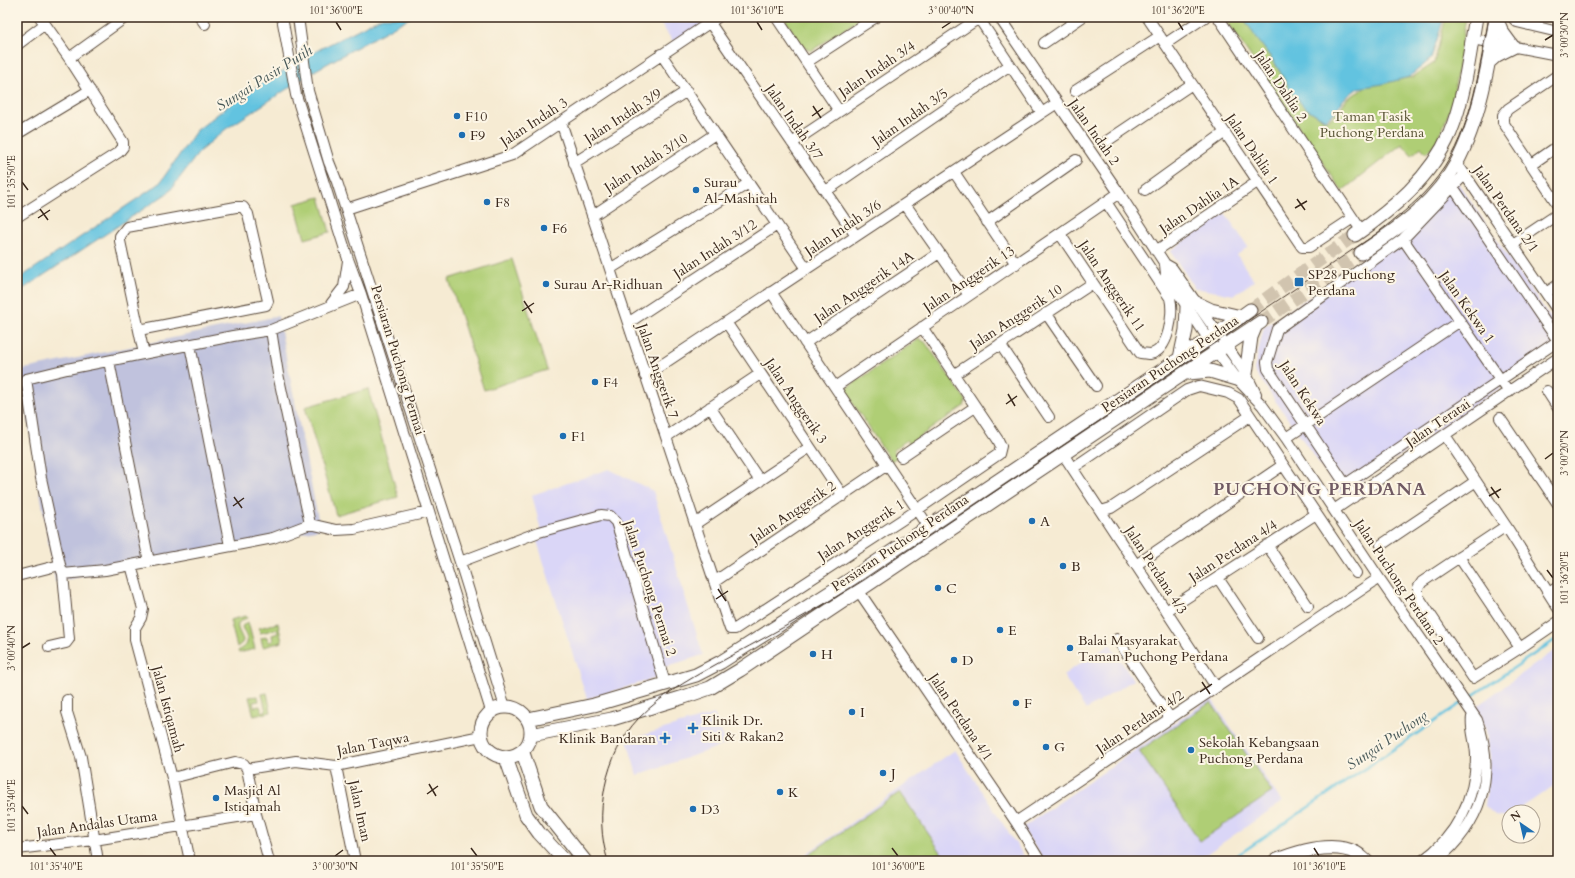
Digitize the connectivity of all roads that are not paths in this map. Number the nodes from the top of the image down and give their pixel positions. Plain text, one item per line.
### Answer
1 (126, 17) edge
2 (282, 17) edge
3 (298, 17) edge
4 (776, 17) edge
5 (876, 17) edge
6 (978, 17) edge
7 (999, 17) edge
8 (1082, 17) edge
9 (1147, 17) edge
10 (1205, 17) edge
11 (1218, 17) edge
12 (1476, 17) edge
13 (1512, 17) edge
14 (1496, 18) edge
15 (714, 20) edge
16 (43, 21) edge
17 (1558, 32) edge
18 (1472, 38) junction
19 (1162, 40) junction
20 (1493, 42) junction
21 (1044, 43) dead end
22 (17, 45) edge
23 (1513, 47) junction
24 (662, 54) junction
25 (1558, 55) edge
26 (69, 58) junction
27 (807, 62) junction
28 (1488, 63) junction
29 (1010, 65) junction
30 (1558, 74) edge
31 (1192, 84) junction
32 (90, 90) junction
33 (687, 91) junction
34 (1075, 91) dead end
35 (1057, 103) junction
36 (839, 111) junction
37 (1042, 113) junction
38 (561, 122) junction
39 (1224, 133) junction
40 (17, 134) edge
41 (716, 134) junction
42 (1107, 141) dead end
43 (792, 144) junction
44 (1558, 146) edge
45 (1076, 160) dead end
46 (574, 164) junction
47 (1532, 164) junction
48 (1461, 169) junction
49 (954, 172) junction
50 (322, 178) junction
51 (1258, 182) junction
52 (749, 183) junction
53 (1453, 187) junction
54 (1145, 190) dead end
55 (826, 191) junction
56 (1119, 193) junction
57 (1106, 202) junction
58 (905, 204) junction
59 (1558, 205) edge
60 (346, 209) junction
61 (1558, 214) edge
62 (592, 216) junction
63 (17, 217) edge
64 (1353, 218) junction
65 (987, 222) junction
66 (777, 225) junction
67 (1358, 232) joint
68 (1060, 234) junction
69 (856, 236) junction
70 (1403, 239) junction
71 (1513, 244) junction
72 (1156, 251) junction
73 (939, 253) junction
74 (1361, 253) tunnel mouth
75 (347, 254) junction
76 (361, 256) junction
77 (1016, 264) junction
78 (610, 269) junction
79 (807, 269) junction
80 (1093, 283) junction
81 (1558, 285) edge
82 (771, 292) junction
83 (1546, 293) junction
84 (361, 294) junction
85 (969, 295) junction
86 (1191, 304) junction
87 (330, 306) junction
88 (1558, 311) edge
89 (1046, 313) junction
90 (380, 314) junction
91 (1460, 321) junction
92 (726, 322) junction
93 (628, 323) junction
94 (922, 327) junction
95 (139, 330) junction
96 (271, 330) junction
97 (1213, 336) junction
98 (1558, 341) edge
99 (805, 343) junction
100 (1000, 344) junction
101 (190, 345) junction
102 (1221, 349) junction
103 (144, 354) junction
104 (1180, 358) junction
105 (1558, 358) edge
106 (109, 361) junction
107 (760, 374) junction
108 (955, 374) junction
109 (1183, 374) junction
110 (645, 376) junction
111 (1241, 376) junction
112 (1500, 380) junction
113 (1096, 386) dead end
114 (834, 387) junction
115 (1547, 391) dead end
116 (1509, 392) junction
117 (710, 407) junction
118 (975, 407) junction
119 (1558, 408) edge
120 (1250, 416) junction
121 (1049, 417) dead end
122 (1500, 418) dead end
123 (1306, 425) junction
124 (1445, 435) junction
125 (666, 437) junction
126 (1286, 438) junction
127 (810, 447) junction
128 (1063, 454) junction
129 (901, 457) dead end
130 (887, 465) junction
131 (1283, 465) junction
132 (1073, 468) junction
133 (760, 481) junction
134 (1476, 481) junction
135 (1346, 484) junction
136 (843, 496) junction
137 (1354, 497) junction
138 (1558, 504) edge
139 (917, 510) junction
140 (1334, 510) junction
141 (1101, 511) junction
142 (429, 512) junction
143 (1316, 514) junction
144 (310, 524) junction
145 (695, 524) junction
146 (1506, 526) junction
147 (929, 527) junction
148 (1267, 545) junction
149 (1381, 545) dead end
150 (230, 546) junction
151 (1459, 557) junction
152 (149, 562) junction
153 (460, 562) junction
154 (132, 565) junction
155 (1136, 565) junction
156 (61, 570) junction
157 (1356, 572) dead end
158 (17, 576) edge
159 (1218, 578) junction
160 (1379, 578) junction
161 (714, 582) junction
162 (1558, 587) edge
163 (858, 590) junction
164 (1549, 593) junction
165 (1308, 606) dead end
166 (1558, 608) edge
167 (1166, 611) junction
168 (1558, 622) edge
169 (730, 629) joint
170 (1258, 638) dead end
171 (1117, 639) dead end
172 (49, 647) dead end
173 (1520, 648) junction
174 (665, 683) junction
175 (1216, 688) junction
176 (67, 700) dead end
177 (505, 707) junction
178 (491, 711) junction
179 (1470, 712) junction
180 (1170, 718) junction
181 (528, 719) junction
182 (532, 735) junction
183 (481, 736) junction
184 (523, 753) junction
185 (506, 758) junction
186 (336, 766) junction
187 (247, 769) junction
188 (172, 778) junction
189 (256, 814) junction
190 (1016, 822) junction
191 (181, 827) junction
192 (94, 840) junction
193 (17, 849) edge
194 (98, 861) edge
195 (190, 861) edge
196 (269, 861) edge
197 (355, 861) edge
198 (565, 861) edge
199 (585, 861) edge
200 (1040, 861) edge
201 (1275, 861) edge
202 (1366, 861) edge
203 (1422, 861) edge
204 (1436, 861) edge

1 - 26 street
2 - 50 street, Persiaran Puchong Permai
3 - 60 street, Persiaran Puchong Permai
4 - 27 street
5 - 27 street
6 - 29 street
6 - 36 street, Jalan Indah 3/4
7 - 35 street, Jalan Indah 2
8 - 21 street
9 - 19 street, Jalan Dahlia 1
10 - 19 street
11 - 64 street, Jalan Dahlia 2
12 - 18 main road
13 - 17 street
14 - 20 main road
14 - 23 main road
15 - 24 street, Jalan Indah 3
15 - 43 street, Jalan Indah 3/7
16 - 22 street
16 - 26 street
18 - 20 street
18 - 67 main road
19 - 31 street, Jalan Dahlia 1
19 - 34 street
20 - 23 street
20 - 28 main road
23 - 25 street
23 - 28 main road
24 - 33 street
24 - 38 street, Jalan Indah 3
26 - 32 street
27 - 36 street
28 - 48 main road
29 - 37 street
29 - 55 street, Jalan Indah 3/5
30 - 47 street
31 - 39 street, Jalan Dahlia 1
31 - 42 street
32 - 40 street
32 - 63 street
33 - 41 street
33 - 46 street, Jalan Indah 3/9
35 - 37 street, Jalan Indah 3/6
35 - 56 street, Jalan Indah 2
36 - 43 street, Jalan Indah 3/4
37 - 49 street, Jalan Indah 3/6
38 - 46 street, Jalan Anggerik 7
38 - 60 street, Jalan Indah 3
39 - 51 street, Jalan Dahlia 1
39 - 54 street
41 - 52 street
41 - 62 street, Jalan Indah 3/10
43 - 55 street, Jalan Indah 3/7
44 - 47 street
45 - 65 street
46 - 62 street, Jalan Anggerik 7
47 - 59 street
48 - 53 street, Jalan Kekwa
48 - 71 street, Jalan Perdana 2/1
48 - 74 main road
49 - 58 street, Jalan Indah 3/6
49 - 65 street
50 - 60 street
50 - 75 street, Persiaran Puchong Permai
51 - 64 street, Jalan Dahlia 1
51 - 72 street, Jalan Dahlia 1A
52 - 66 street
52 - 78 street
53 - 70 street, Jalan Kekwa
53 - 98 street
55 - 69 street, Jalan Indah 3/7
56 - 57 street, Jalan Anggerik 13
56 - 72 street, Jalan Indah 2
57 - 68 street, Jalan Anggerik 13
57 - 80 street, Jalan Anggerik 11
58 - 69 street, Jalan Indah 3/6
58 - 73 street
60 - 75 street
60 - 76 street, Persiaran Puchong Permai
61 - 71 street
62 - 78 street, Jalan Anggerik 7
64 - 67 street, Jalan Dahlia 2
65 - 77 street
66 - 79 street
66 - 93 street, Jalan Indah 3/12
68 - 77 street, Jalan Anggerik 13
68 - 80 street, Jalan Anggerik 11
69 - 79 street, Jalan Indah 3/6
70 - 91 street, Jalan Kekwa 1
70 - 123 street, Jalan Kekwa
71 - 83 street, Jalan Perdana 2/1
72 - 86 street, Jalan Indah 2
73 - 85 street
73 - 99 street, Jalan Anggerik 14A
75 - 84 street, Persiaran Puchong Permai
75 - 87 street
76 - 84 street
76 - 90 street, Persiaran Puchong Permai
77 - 85 street, Jalan Anggerik 13
78 - 93 street, Jalan Anggerik 7
79 - 82 street, Jalan Indah 3/6
80 - 89 street, Jalan Anggerik 10
81 - 83 street
82 - 92 street, Jalan Indah 3/6
82 - 99 street
83 - 88 street, Jalan Perdana 2/1
84 - 87 street
84 - 90 street
84 - 142 street, Persiaran Puchong Permai
85 - 94 street, Jalan Anggerik 13
86 - 97 street, Jalan Indah 2
86 - 97 main road, Persiaran Puchong Perdana
86 - 104 main road
87 - 96 street
89 - 100 street, Jalan Anggerik 10
89 - 113 street
90 - 153 street, Persiaran Puchong Permai
91 - 112 street, Jalan Kekwa 1
91 - 123 street
92 - 107 street, Jalan Anggerik 3
92 - 110 street, Jalan Indah 3/6
93 - 110 street, Jalan Anggerik 7
94 - 108 street
94 - 114 street, Jalan Anggerik 13
95 - 95 street
95 - 103 street
96 - 101 street
96 - 144 street
97 - 102 street, Jalan Indah 2
97 - 104 main road, Persiaran Puchong Perdana
98 - 112 street
99 - 114 street
100 - 108 street, Jalan Anggerik 10
100 - 121 street
101 - 103 street
101 - 150 street
102 - 109 main road, Persiaran Puchong Perdana
102 - 111 street, Jalan Puchong Perdana 2
102 - 111 main road, Persiaran Puchong Perdana
103 - 106 street
104 - 147 main road, Persiaran Puchong Perdana
105 - 116 street, Jalan Teratai
106 - 152 street
106 - 156 street
107 - 117 street
107 - 127 street, Jalan Anggerik 3
108 - 118 street
109 - 111 main road
109 - 128 main road, Persiaran Puchong Perdana
110 - 125 street, Jalan Anggerik 7
111 - 126 street, Jalan Puchong Perdana 2
112 - 116 street, Jalan Kekwa 1
112 - 135 street
114 - 130 street
115 - 119 street
116 - 124 street, Jalan Teratai
117 - 125 street
117 - 133 street
118 - 129 street
118 - 139 street, Jalan Anggerik 1
120 - 131 street
120 - 132 street
120 - 141 street
122 - 138 street
123 - 126 street
123 - 135 street, Jalan Kekwa
124 - 134 street
124 - 137 street, Jalan Teratai
125 - 145 street, Jalan Anggerik 7
126 - 140 street, Jalan Puchong Perdana 2
127 - 133 street
127 - 136 street, Jalan Anggerik 3
128 - 132 street, Jalan Perdana 4/3
128 - 163 main road, Persiaran Puchong Perdana
130 - 136 street, Jalan Anggerik 2
130 - 139 street
131 - 143 street
131 - 155 street
132 - 141 street, Jalan Perdana 4/3
133 - 145 street
134 - 146 street
134 - 149 street
135 - 137 street, Jalan Kekwa
136 - 161 street, Jalan Anggerik 2
137 - 140 street, Jalan Teratai
139 - 147 street
139 - 169 street, Jalan Anggerik 1
140 - 160 street, Jalan Puchong Perdana 2
141 - 155 street, Jalan Perdana 4/3
142 - 144 street
142 - 178 street, Persiaran Puchong Permai
143 - 148 street, Jalan Perdana 4/4
143 - 157 street
144 - 150 street
145 - 161 street, Jalan Anggerik 7
146 - 151 street
146 - 164 street
147 - 174 main road, Persiaran Puchong Perdana
148 - 159 street, Jalan Perdana 4/4
148 - 165 street
150 - 152 street
151 - 173 street
151 - 173 street
152 - 154 street
153 - 174 street, Jalan Puchong Permai 2
153 - 177 street, Persiaran Puchong Permai
154 - 156 street
154 - 188 street, Jalan Istiqamah
155 - 167 street, Jalan Perdana 4/3
156 - 158 street
156 - 172 street
159 - 167 street, Jalan Perdana 4/4
159 - 170 street
160 - 175 street, Jalan Perdana 4/2
160 - 179 street, Jalan Puchong Perdana 2
161 - 169 street, Jalan Anggerik 7
162 - 164 street
163 - 182 main road, Persiaran Puchong Perdana
163 - 190 street, Jalan Perdana 4/1
164 - 166 street
167 - 175 street, Jalan Perdana 4/3
168 - 173 street
171 - 180 street
174 - 181 main road, Persiaran Puchong Perdana
175 - 180 street, Jalan Perdana 4/2
176 - 192 street
177 - 178 main road
177 - 181 main road
178 - 183 main road
179 - 203 street, Jalan Puchong Perdana 2
179 - 204 street, Jalan Puchong Perdana 2
180 - 190 street, Jalan Perdana 4/2
181 - 182 main road
182 - 184 main road
183 - 185 main road
183 - 186 street, Jalan Taqwa
184 - 185 main road
184 - 199 main road
185 - 198 main road
186 - 187 street, Jalan Taqwa
186 - 197 street, Jalan Iman
187 - 188 street, Jalan Taqwa
187 - 189 street
188 - 191 street, Jalan Istiqamah
189 - 191 street, Jalan Andalas Utama
189 - 196 street
190 - 200 street, Jalan Perdana 4/1
191 - 192 street, Jalan Andalas Utama
191 - 195 street, Jalan Istiqamah
192 - 193 street, Jalan Andalas Utama
192 - 194 street
201 - 202 main road

